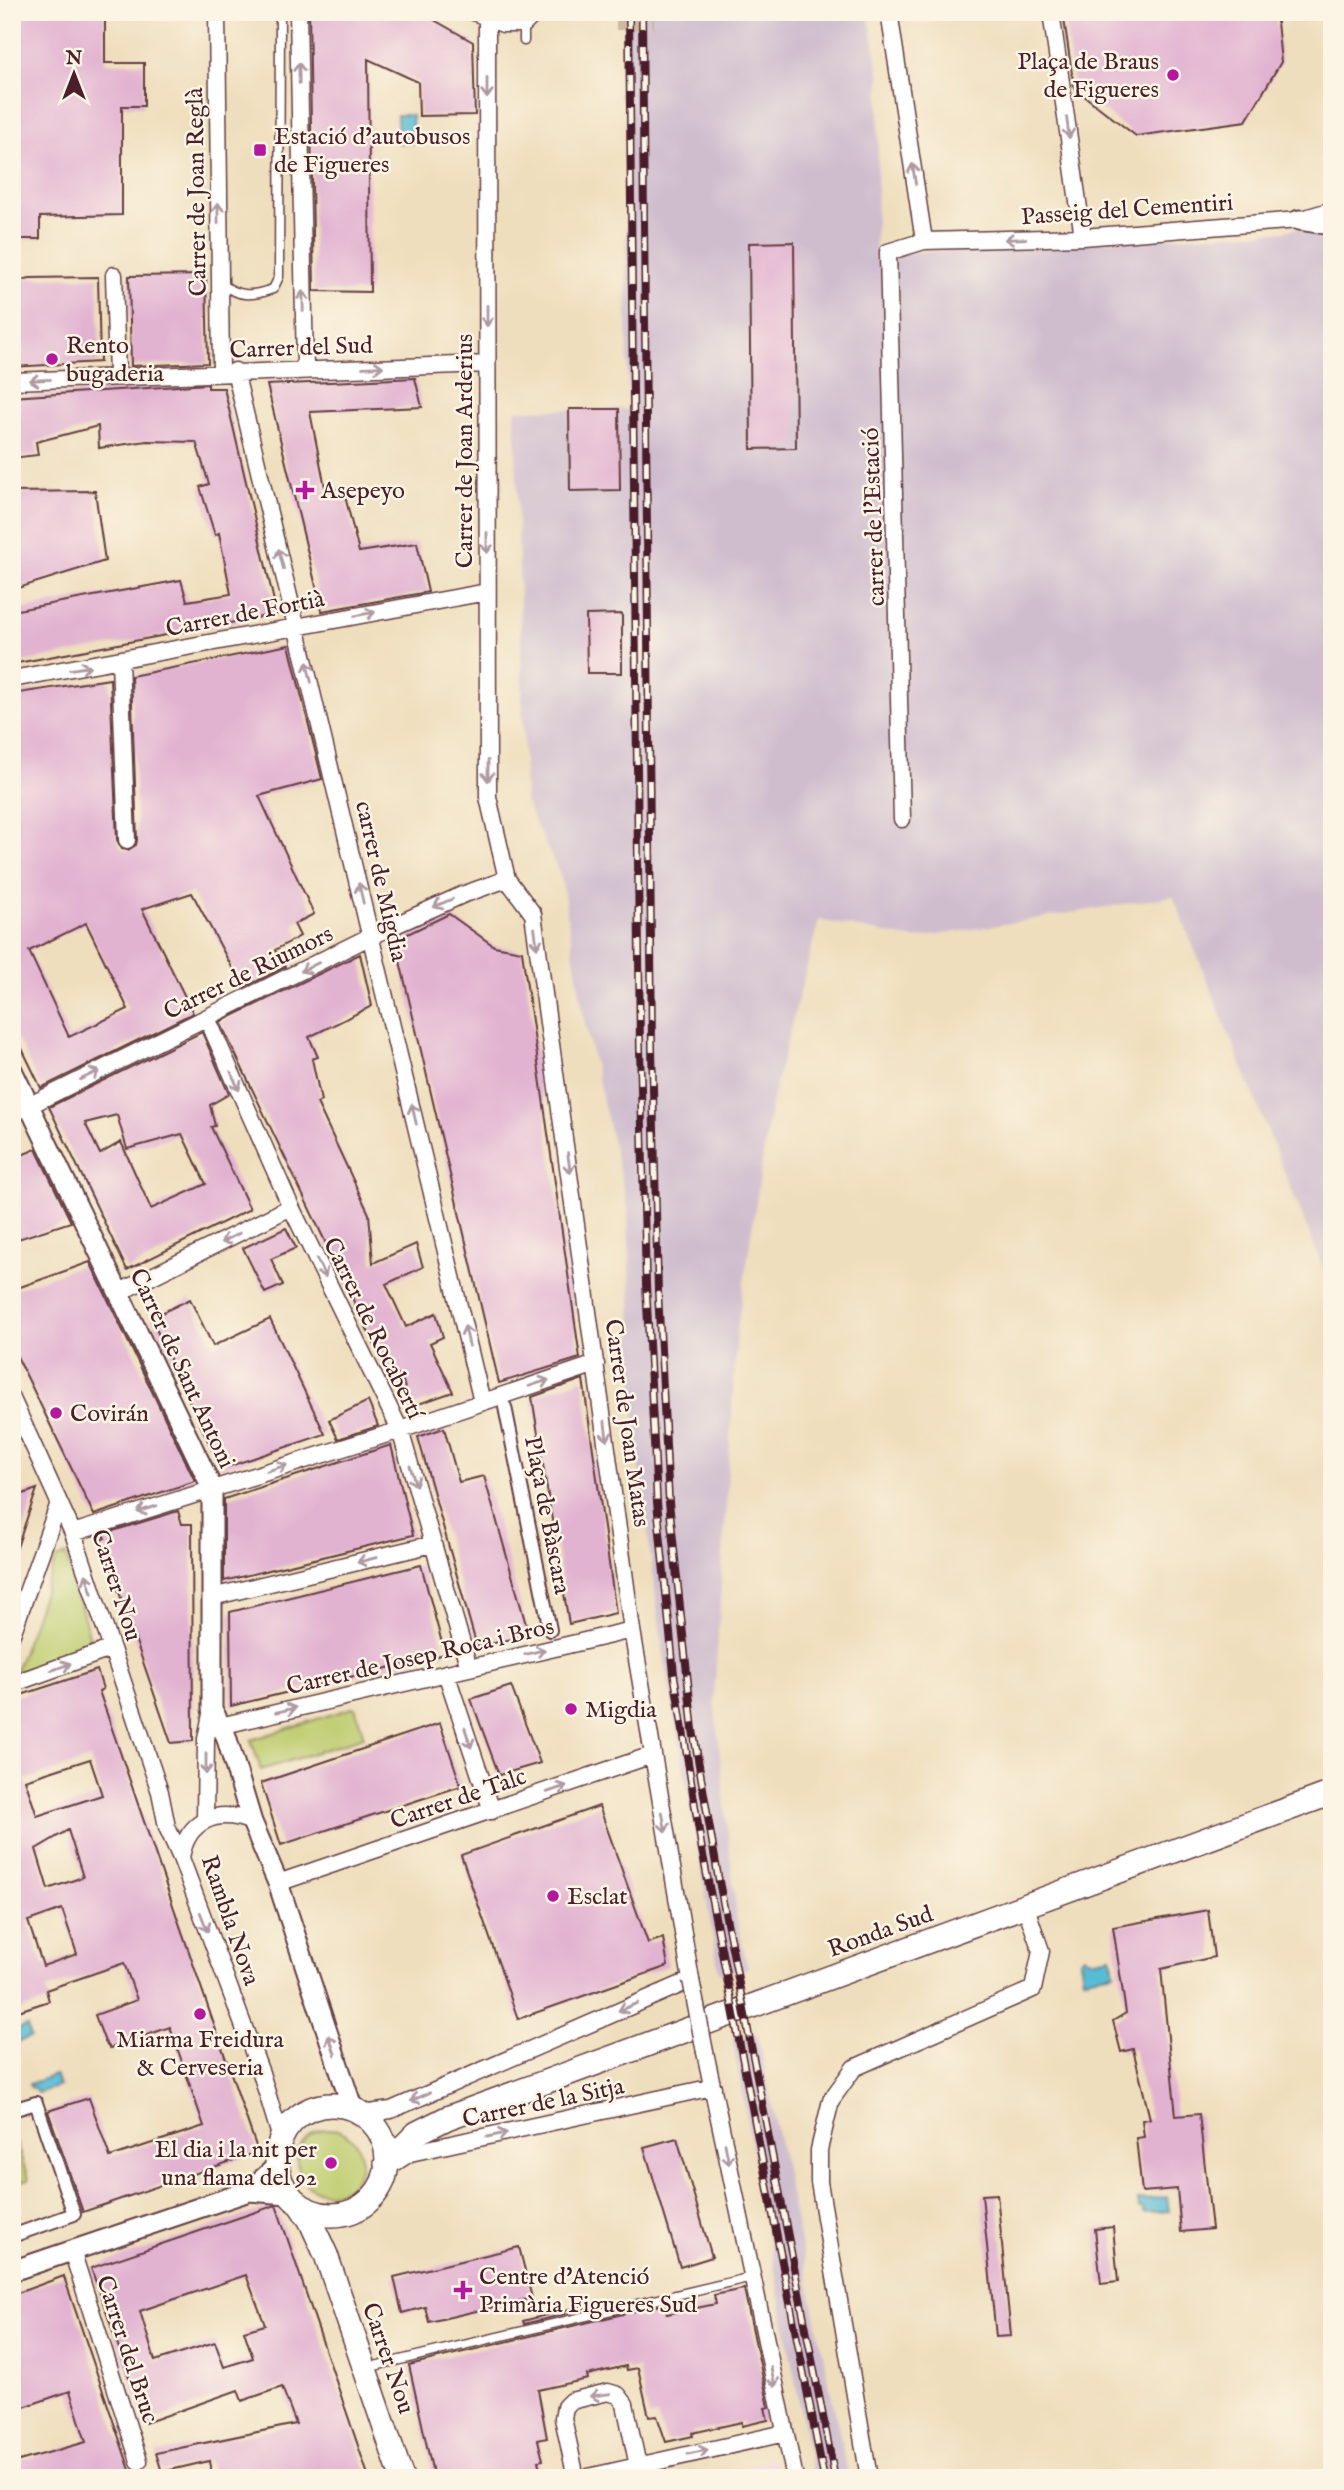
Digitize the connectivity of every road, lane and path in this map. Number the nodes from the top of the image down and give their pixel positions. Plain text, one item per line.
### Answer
1 (217, 12) edge
2 (281, 12) edge
3 (298, 12) edge
4 (536, 12) edge
5 (889, 12) edge
6 (1051, 12) edge
7 (481, 16) edge
8 (524, 24) junction
9 (524, 41) dead end
10 (1332, 210) edge
11 (1299, 220) junction
12 (1332, 225) edge
13 (1083, 237) junction
14 (924, 241) junction
15 (114, 275) dead end
16 (219, 281) junction
17 (487, 364) junction
18 (304, 369) junction
19 (228, 372) junction
20 (117, 376) junction
21 (12, 381) edge
22 (487, 592) junction
23 (298, 625) junction
24 (120, 661) junction
25 (12, 679) edge
26 (902, 819) dead end
27 (127, 839) dead end
28 (507, 879) junction
29 (371, 936) junction
30 (207, 1018) junction
31 (12, 1070) edge
32 (21, 1109) edge
33 (291, 1207) junction
34 (120, 1293) junction
35 (596, 1364) junction
36 (12, 1399) edge
37 (482, 1402) junction
38 (505, 1407) dead end
39 (400, 1430) junction
40 (212, 1488) junction
41 (59, 1503) junction
42 (73, 1532) junction
43 (433, 1544) junction
44 (212, 1597) junction
45 (550, 1630) dead end
46 (632, 1630) junction
47 (12, 1634) edge
48 (110, 1649) junction
49 (469, 1668) junction
50 (446, 1673) junction
51 (12, 1684) edge
52 (216, 1717) junction
53 (652, 1755) junction
54 (160, 1792) junction
55 (1332, 1793) edge
56 (492, 1811) junction
57 (252, 1822) junction
58 (199, 1824) junction
59 (181, 1858) junction
60 (278, 1883) junction
61 (1025, 1905) junction
62 (691, 1980) junction
63 (713, 2087) junction
64 (12, 2110) edge
65 (362, 2115) junction
66 (447, 2118) junction
67 (281, 2139) junction
68 (277, 2166) junction
69 (386, 2166) junction
70 (249, 2191) junction
71 (294, 2200) junction
72 (345, 2214) junction
73 (12, 2236) edge
74 (72, 2251) junction
75 (326, 2255) junction
76 (12, 2271) edge
77 (752, 2277) junction
78 (365, 2368) junction
79 (785, 2434) junction
80 (139, 2461) dead end
81 (638, 2466) junction
82 (402, 2478) edge
83 (576, 2478) edge
84 (584, 2478) edge
85 (795, 2478) edge
86 (869, 2478) edge

16 -> 1 street, Carrer de Joan Reglà
2 - 16 lane
18 -> 3 street
4 - 8 street
14 -> 5 street
6 -> 13 street
7 - 8 street
7 -> 17 street, Carrer de Joan Arderius
8 - 9 lane
10 - 11 street, Passeig del Cementiri
11 - 12 street
11 - 13 street, Passeig del Cementiri
13 -> 14 street, Passeig del Cementiri
14 - 26 street, carrer de l'Estació
15 - 20 street
16 - 19 street, Carrer de Joan Reglà
18 -> 17 street, Carrer del Sud
17 -> 22 street, Carrer de Joan Arderius
18 - 19 street, Carrer del Sud
19 - 20 street, Carrer del Sud
23 -> 19 street, carrer de Migdia
20 -> 21 street, Carrer del Sud
23 -> 22 street, Carrer de Fortià
22 -> 28 street, Carrer de Joan Arderius
23 - 24 street, Carrer de Fortià
29 -> 23 street, carrer de Migdia
25 -> 24 street, Carrer de Fortià
24 - 27 street
28 -> 29 street, Carrer de Riumors
28 -> 35 street, Carrer de Joan Matas
29 -> 30 street, Carrer de Riumors
37 -> 29 street, carrer de Migdia
32 -> 30 street, Carrer de Riumors
30 -> 33 street, Carrer de Rocabertí
31 - 32 street, Carrer de Sant Antoni
32 - 34 street, Carrer de Sant Antoni
33 -> 34 street
33 -> 39 street, Carrer de Rocabertí
34 - 40 street, Carrer de Sant Antoni
37 -> 35 street
35 -> 46 street, Carrer de Joan Matas
36 - 41 street, Carrer Nou
37 - 39 street
38 - 45 street, Plaça de Bàscara
40 -> 39 street
39 -> 43 street, Carrer de Rocabertí
40 -> 42 street
40 - 44 street, Carrer de Sant Antoni
41 - 42 street, Carrer Nou
41 - 47 street
48 -> 42 street, Carrer Nou
43 -> 44 street
43 - 49 street, Carrer de Rocabertí
44 - 52 street, Carrer de Sant Antoni
49 -> 46 street, Carrer de Josep Roca i Bros
46 - 53 street, Carrer de Joan Matas
51 -> 48 street
48 - 54 street, Carrer Nou
49 - 50 street, Carrer de Josep Roca i Bros
52 -> 50 street, Carrer de Josep Roca i Bros
50 -> 56 street
52 - 57 street, Carrer de Sant Antoni
52 -> 58 street, Carrer de Sant Antoni
56 -> 53 street, Carrer de Talc
53 -> 62 street, Carrer de Joan Matas
54 - 58 street, Carrer Nou
54 - 59 street, Carrer Nou
55 - 61 main road, Ronda Sud
56 - 60 street, Carrer de Talc
57 - 58 street, Rambla Nova
57 - 60 street
58 - 59 street, Rambla Nova
59 -> 67 street, Rambla Nova
65 -> 60 street
61 - 66 main road, Ronda Sud
61 - 86 street
62 - 63 street, Carrer de Joan Matas, bridge
62 -> 65 street
69 -> 63 street, Carrer de la Sitja
63 -> 77 street, Carrer de Joan Matas
64 - 73 street
65 - 66 main road, Ronda Sud
65 - 67 main road
65 - 69 main road
66 - 69 main road, Ronda Sud
67 - 68 main road
68 - 70 street
68 - 71 main road
69 - 72 main road
70 - 71 street
70 - 74 street
71 - 72 main road
71 - 75 main road, Carrer Nou
72 - 75 main road
74 - 76 street
74 - 80 street, Carrer del Bruc
75 - 78 main road, Carrer Nou
77 - 78 lane
77 -> 79 street, Carrer de Joan Matas
78 - 82 main road, Carrer Nou
81 -> 79 street
79 - 85 street, Carrer de Joan Matas
81 -> 83 street
81 - 84 street

